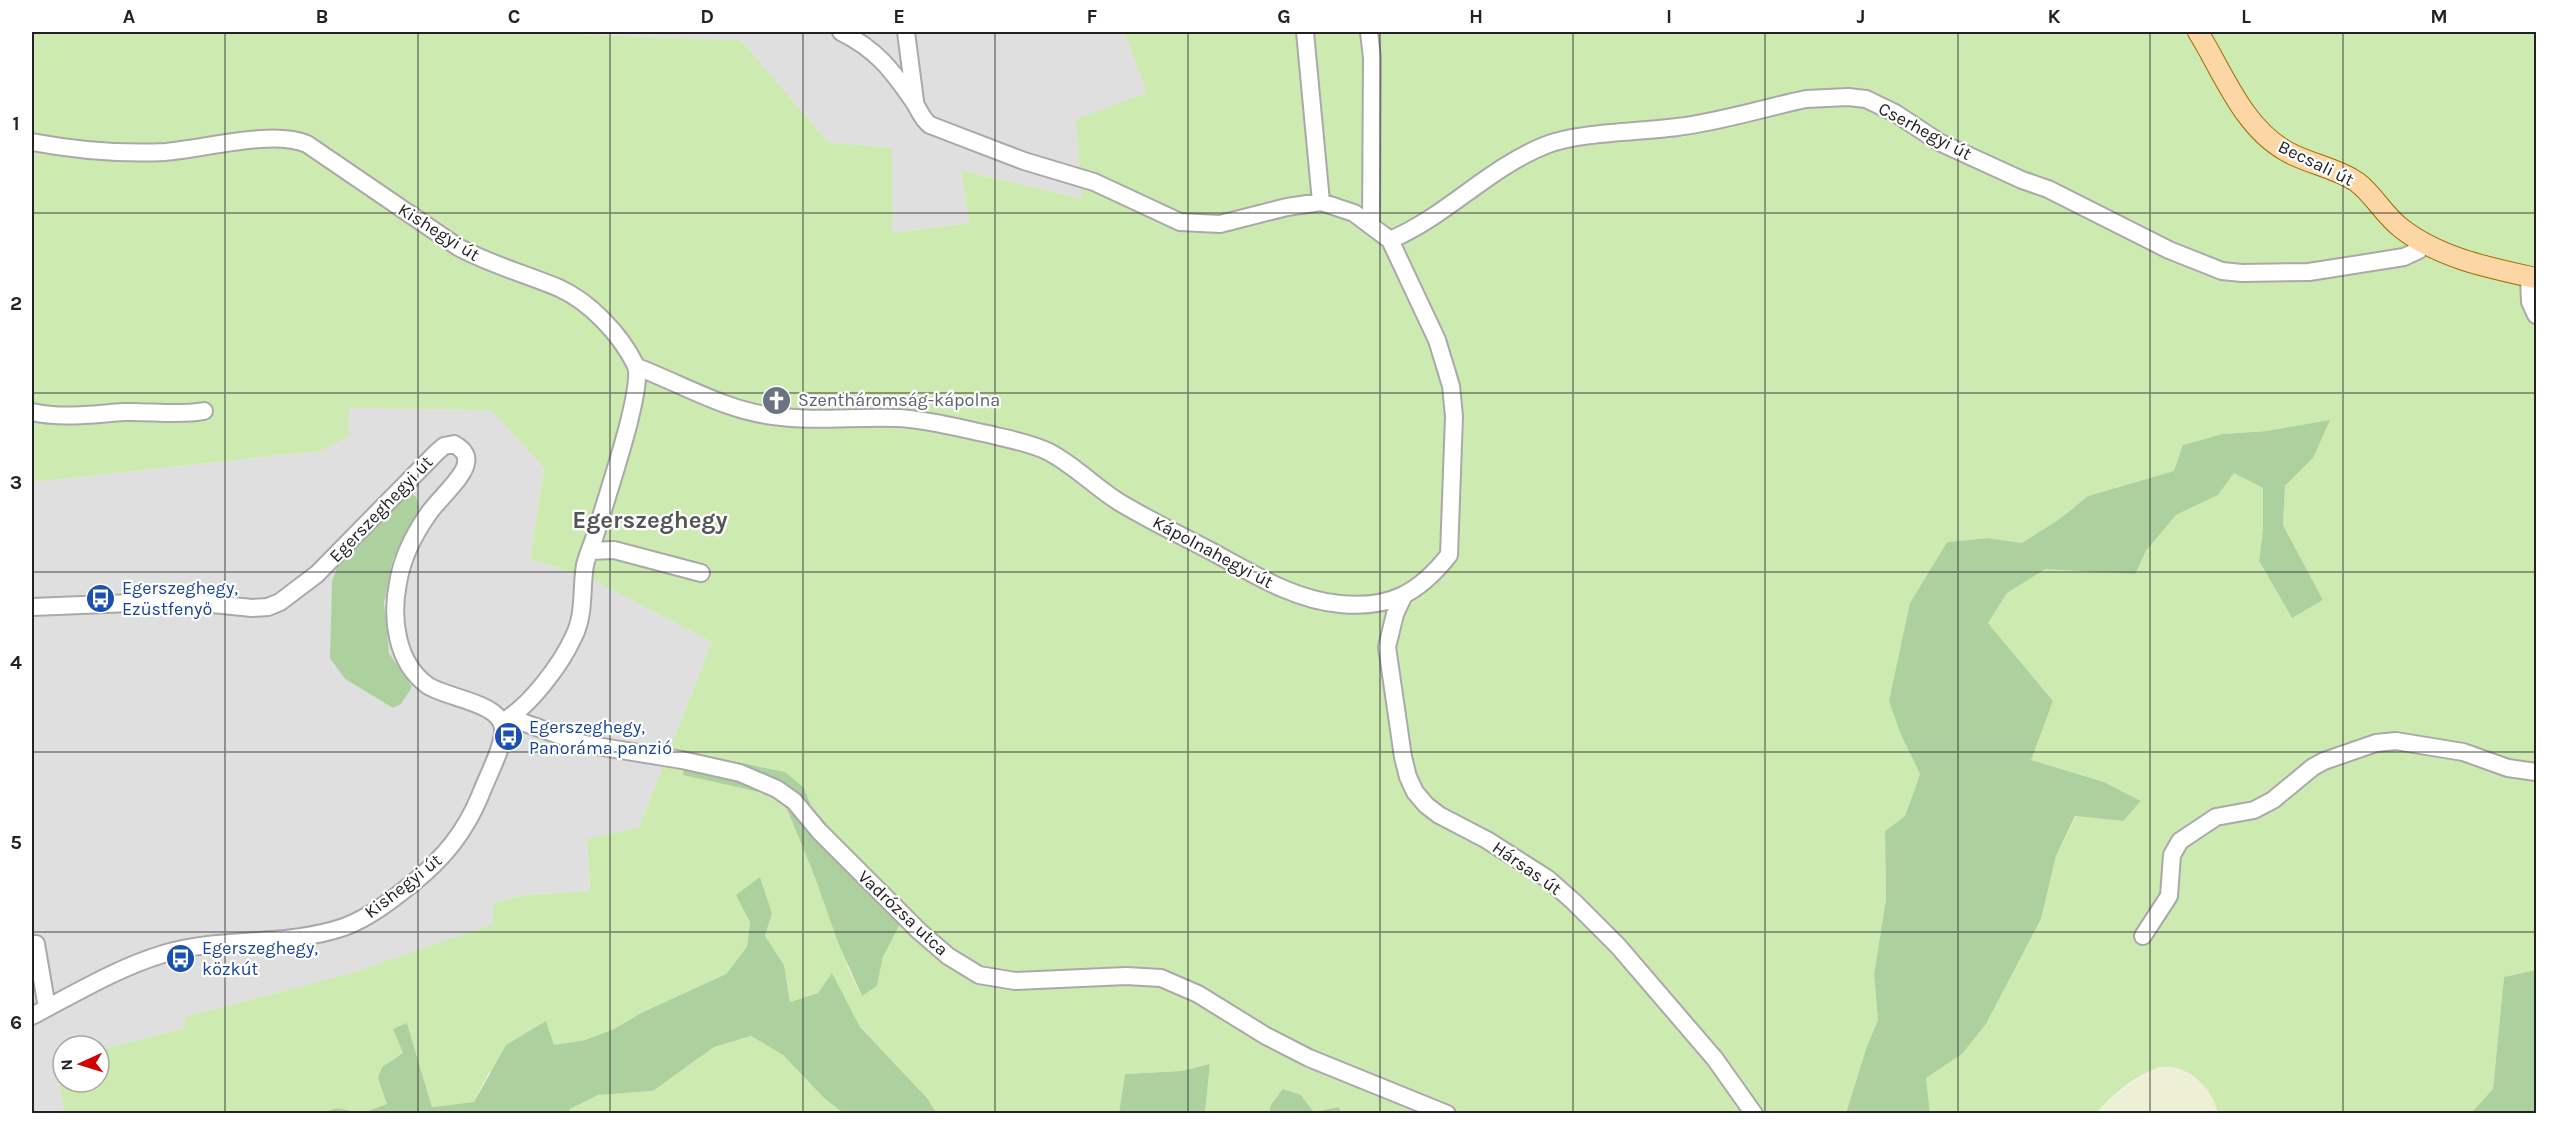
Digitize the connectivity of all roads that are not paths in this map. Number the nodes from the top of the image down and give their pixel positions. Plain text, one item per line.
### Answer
1 (841, 32) edge
2 (906, 32) edge
3 (1305, 32) edge
4 (1370, 32) edge
5 (2198, 32) edge
6 (916, 105) junction
7 (32, 142) edge
8 (1321, 202) junction
9 (1371, 224) junction
10 (1390, 240) junction
11 (2424, 242) junction
12 (2533, 277) edge
13 (2536, 315) edge
14 (637, 367) junction
15 (204, 411) dead end
16 (32, 412) edge
17 (590, 551) junction
18 (701, 573) dead end
19 (1403, 597) junction
20 (32, 607) edge
21 (507, 718) junction
22 (2536, 772) edge
23 (2143, 936) dead end
24 (36, 944) dead end
25 (47, 1008) junction
26 (32, 1016) edge
27 (1447, 1113) edge
28 (1754, 1113) edge

1 - 6 street, Kápolnahegyi út
2 - 6 street
3 - 8 street
4 - 9 street
5 - 11 main road, Becsali út
6 - 8 street, Kápolnahegyi út
7 - 14 street, Kishegyi út
8 - 9 street, Kápolnahegyi út
9 - 10 street, Kápolnahegyi út
10 - 11 street, Cserhegyi út
10 - 19 street, Kápolnahegyi út
11 - 12 main road, Becsali út
12 - 13 street
14 - 17 street
14 - 19 street, Kápolnahegyi út
15 - 16 street
17 - 18 street
17 - 21 street
19 - 28 street, Hársas út
20 - 21 street, Egerszeghegyi út
21 - 25 street, Kishegyi út
21 - 27 street, Vadrózsa utca
22 - 23 street
24 - 25 street
25 - 26 street, Kishegyi út

